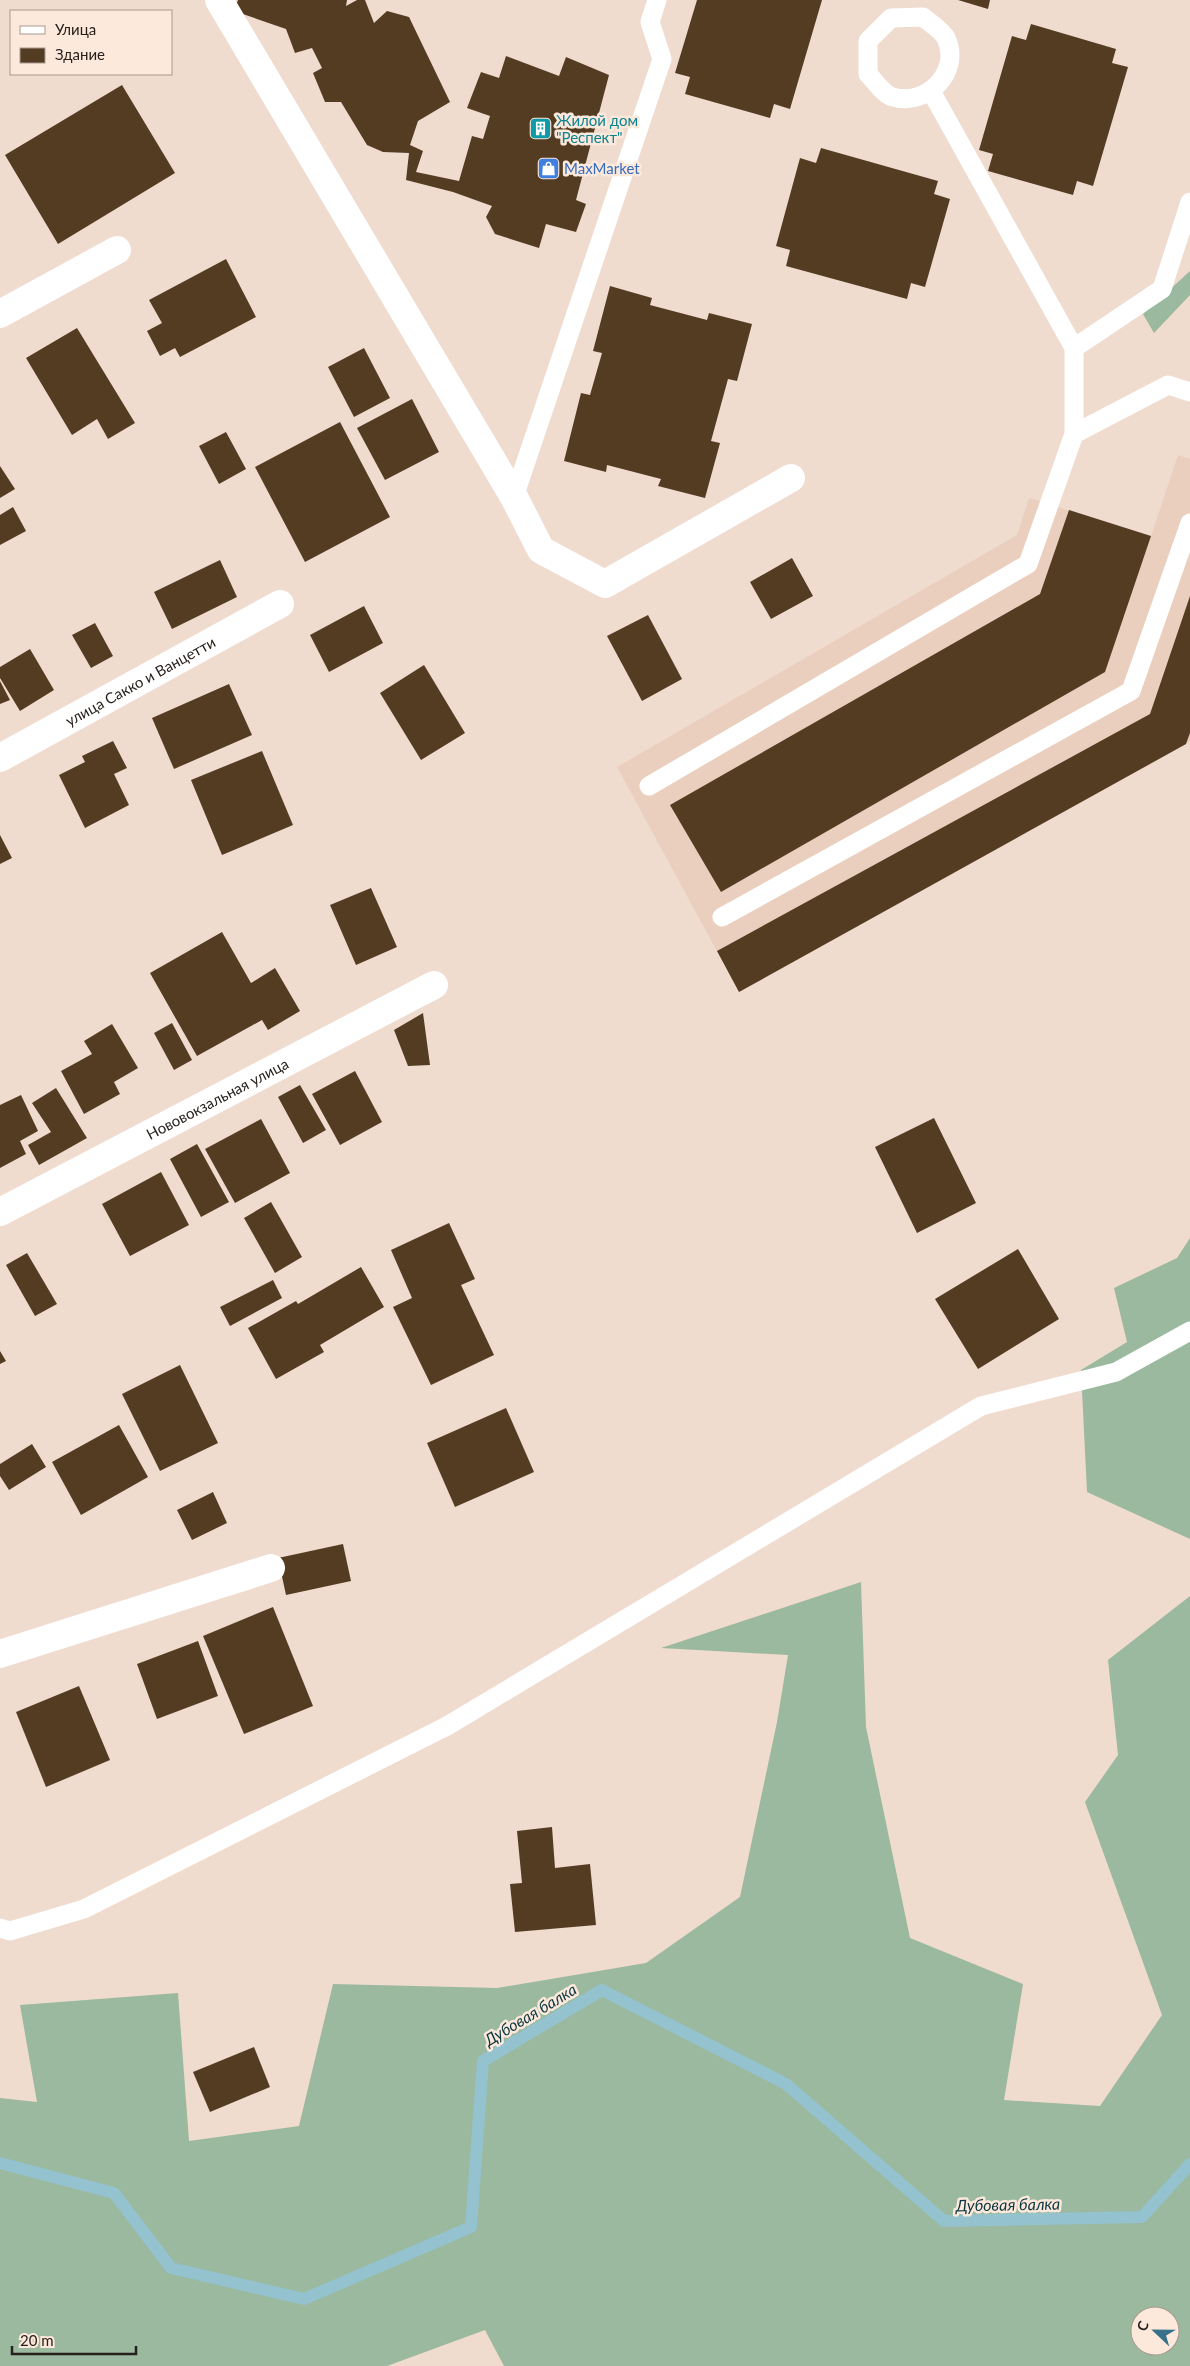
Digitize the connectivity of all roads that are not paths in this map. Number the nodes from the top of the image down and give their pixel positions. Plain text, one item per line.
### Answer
1 (219, 0) edge
2 (657, 0) edge
3 (931, 91) junction
4 (1190, 202) edge
5 (117, 250) dead end
6 (0, 314) edge
7 (1074, 348) junction
8 (1190, 392) edge
9 (1074, 434) junction
10 (791, 478) dead end
11 (514, 497) junction
12 (1190, 523) edge
13 (280, 604) dead end
14 (0, 758) edge
15 (649, 786) dead end
16 (722, 918) dead end
17 (434, 984) dead end
18 (0, 1212) edge
19 (1190, 1331) edge
20 (271, 1568) dead end
21 (0, 1654) edge
22 (0, 1928) edge

1 - 11 street
2 - 11 lane
3 - 3 lane
3 - 7 lane
4 - 7 lane
5 - 6 street
7 - 9 lane
8 - 9 lane
9 - 15 lane
10 - 11 street
12 - 16 lane
13 - 14 street, улица Сакко и Ванцетти
17 - 18 street, Нововокзальная улица
19 - 22 lane
20 - 21 street

